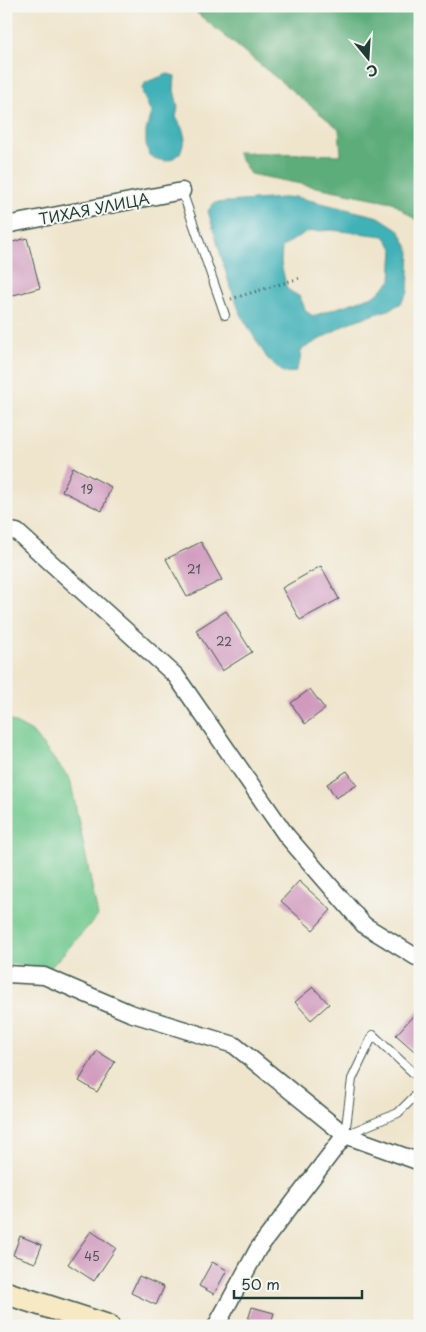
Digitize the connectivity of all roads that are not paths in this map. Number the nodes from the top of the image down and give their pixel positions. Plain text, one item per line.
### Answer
1 (182, 191) joint
2 (6, 225) edge
3 (225, 315) dead end
4 (6, 530) edge
5 (420, 953) edge
6 (6, 974) edge
7 (420, 1079) edge
8 (420, 1091) edge
9 (346, 1135) junction
10 (420, 1162) edge
11 (6, 1292) edge
12 (108, 1326) edge
13 (216, 1326) edge

1 - 2 street, ТИХАЯ УЛИЦА
1 - 3 lane
4 - 5 street
6 - 9 street
7 - 9 lane
8 - 9 lane
9 - 10 street
9 - 13 street
11 - 12 main road

